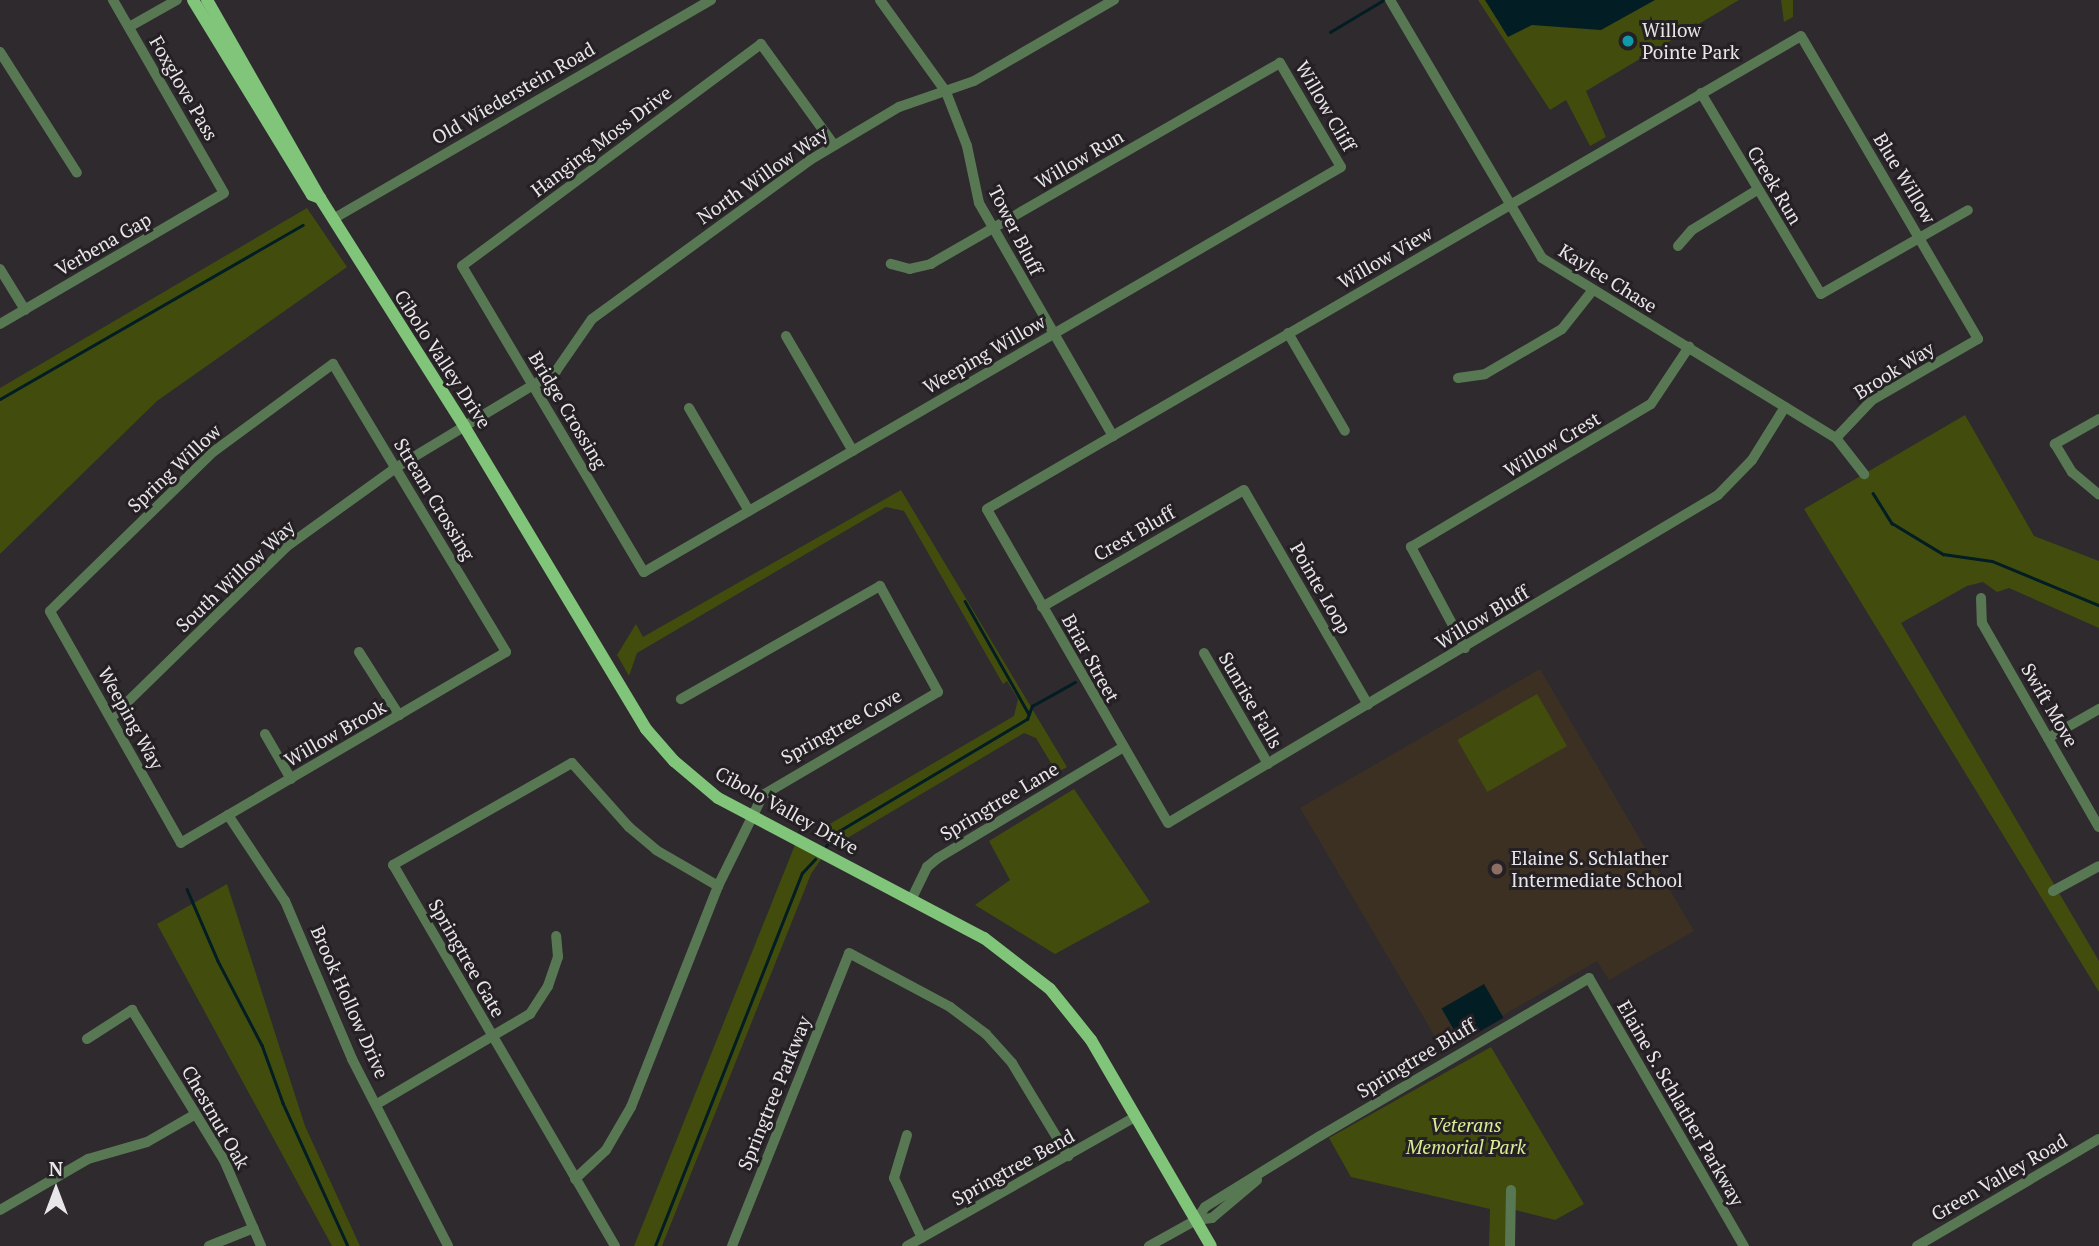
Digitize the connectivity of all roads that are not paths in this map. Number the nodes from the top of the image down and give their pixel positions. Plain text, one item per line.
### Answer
1 (113, 0) edge
2 (177, 0) edge
3 (192, 0) edge
4 (207, 0) edge
5 (711, 0) edge
6 (880, 0) edge
7 (1114, 0) edge
8 (1390, 0) edge
9 (129, 27) junction
10 (1801, 36) joint
11 (0, 52) edge
12 (1280, 63) joint
13 (946, 92) junction
14 (1701, 93) junction
15 (834, 145) junction
16 (1341, 167) joint
17 (77, 173) dead end
18 (1757, 190) junction
19 (224, 193) joint
20 (320, 198) junction
21 (1508, 206) junction
22 (1968, 210) dead end
23 (333, 219) junction
24 (992, 229) junction
25 (1920, 238) junction
26 (1678, 246) dead end
27 (891, 264) dead end
28 (462, 266) joint
29 (0, 269) edge
30 (1592, 291) junction
31 (25, 310) junction
32 (0, 324) edge
33 (1288, 333) junction
34 (1053, 334) junction
35 (786, 336) dead end
36 (1978, 339) joint
37 (1689, 348) junction
38 (333, 364) joint
39 (1458, 378) dead end
40 (533, 385) junction
41 (1785, 407) junction
42 (689, 408) dead end
43 (2099, 419) edge
44 (464, 426) junction
45 (1345, 431) dead end
46 (1113, 436) junction
47 (1836, 438) junction
48 (853, 451) junction
49 (397, 467) junction
50 (1864, 474) dead end
51 (1244, 490) joint
52 (2099, 495) edge
53 (987, 509) joint
54 (749, 511) junction
55 (644, 572) joint
56 (1981, 598) dead end
57 (1042, 607) junction
58 (50, 611) joint
59 (1465, 648) junction
60 (359, 652) dead end
61 (506, 652) joint
62 (1204, 653) dead end
63 (681, 699) dead end
64 (1368, 705) junction
65 (2096, 711) edge
66 (399, 715) junction
67 (111, 718) junction
68 (265, 734) dead end
69 (2048, 738) junction
70 (1122, 748) junction
71 (1268, 764) junction
72 (291, 779) junction
73 (228, 815) junction
74 (750, 816) junction
75 (1168, 823) joint
76 (2099, 828) edge
77 (181, 843) joint
78 (2099, 866) edge
79 (718, 886) junction
80 (2053, 891) dead end
81 (911, 900) junction
82 (556, 936) dead end
83 (1589, 978) joint
84 (493, 1038) junction
85 (87, 1039) dead end
86 (377, 1104) junction
87 (194, 1115) junction
88 (1135, 1117) junction
89 (907, 1135) dead end
90 (2099, 1139) edge
91 (1068, 1156) junction
92 (575, 1179) junction
93 (1511, 1190) dead end
94 (0, 1210) edge
95 (1196, 1220) junction
96 (254, 1228) junction
97 (922, 1238) junction
98 (209, 1246) edge
99 (261, 1246) edge
100 (448, 1246) edge
101 (614, 1246) edge
102 (732, 1246) edge
103 (907, 1246) edge
104 (1149, 1246) edge
105 (1211, 1246) edge
106 (1510, 1246) edge
107 (1744, 1246) edge
108 (1917, 1246) edge

1 - 9 street, Foxglove Pass
2 - 9 street
3 - 20 main road, Cibolo Valley Drive
4 - 20 main road, Cibolo Valley Drive
5 - 23 street, Old Wiederstein Road
6 - 13 street, Tower Bluff
7 - 13 street, North Willow Way
8 - 21 street, Kaylee Chase
9 - 19 street, Foxglove Pass
10 - 14 street, Willow View
10 - 25 street, Blue Willow
11 - 17 street
12 - 16 street, Willow Cliff
12 - 24 street, Willow Run
13 - 15 street, North Willow Way
13 - 24 street, Tower Bluff
14 - 18 street, Creek Run
14 - 21 street, Willow View
15 - 28 street, Hanging Moss Drive
15 - 40 street, North Willow Way
16 - 34 street, Weeping Willow
18 - 25 street, Creek Run
18 - 26 street
19 - 31 street, Verbena Gap
20 - 23 main road, Cibolo Valley Drive
21 - 30 street, Kaylee Chase
21 - 33 street, Willow View
22 - 25 street
23 - 44 main road, Cibolo Valley Drive
24 - 27 street, Willow Run
24 - 34 street, Tower Bluff
25 - 36 street, Blue Willow
28 - 40 street, Bridge Crossing
29 - 31 street
30 - 37 street, Kaylee Chase
30 - 39 street
31 - 32 street, Verbena Gap
33 - 45 street
33 - 46 street, Willow View
34 - 46 street, Tower Bluff
34 - 48 street, Weeping Willow
35 - 48 street
36 - 47 street, Brook Way
37 - 41 street, Kaylee Chase
37 - 59 street, Willow Crest
38 - 49 street, Stream Crossing
38 - 58 street, Spring Willow
40 - 44 street, North Willow Way
40 - 55 street, Bridge Crossing
41 - 47 street, Kaylee Chase
41 - 59 street, Willow Bluff
42 - 54 street
43 - 52 street
44 - 49 street, South Willow Way
44 - 74 main road, Cibolo Valley Drive
46 - 53 street, Willow View
47 - 50 street, Kaylee Chase
48 - 54 street, Weeping Willow
49 - 61 street, Stream Crossing
49 - 67 street, South Willow Way
51 - 57 street, Crest Bluff
51 - 64 street, Pointe Loop
53 - 57 street, Briar Street
54 - 55 street, Weeping Willow
56 - 69 street, Swift Move
57 - 70 street, Briar Street
58 - 67 street, Weeping Way
59 - 64 street, Willow Bluff
60 - 66 street
61 - 66 street, Willow Brook
62 - 71 street, Sunrise Falls
63 - 74 street, Springtree Cove
64 - 71 street, Willow Bluff
65 - 69 street
66 - 72 street, Willow Brook
67 - 77 street, Weeping Way
68 - 72 street
69 - 76 street, Swift Move
70 - 75 street, Briar Street
70 - 81 street, Springtree Lane
71 - 75 street, Willow Bluff
72 - 73 street, Willow Brook
73 - 77 street, Willow Brook
73 - 86 street, Brook Hollow Drive
74 - 79 street, Springtree Cove
74 - 81 main road, Cibolo Valley Drive
78 - 80 street
79 - 84 street, Springtree Gate
79 - 92 street, Springtree Cove
81 - 88 main road, Cibolo Valley Drive
82 - 84 street
83 - 95 street, Springtree Bluff
83 - 107 street, Elaine S. Schlather Parkway
84 - 86 street
84 - 92 street, Springtree Gate
85 - 87 street, Chestnut Oak
86 - 100 street, Brook Hollow Drive
87 - 94 street
87 - 96 street, Chestnut Oak
88 - 91 street, Springtree Bend
88 - 95 main road, Cibolo Valley Drive
89 - 97 street
90 - 108 street, Green Valley Road
91 - 97 street, Springtree Bend
91 - 102 street, Springtree Parkway
92 - 101 street, Springtree Gate
93 - 106 street
95 - 104 street, Springtree Bluff
95 - 105 main road, Cibolo Valley Drive
96 - 98 street
96 - 99 street, Chestnut Oak
97 - 103 street, Springtree Bend

